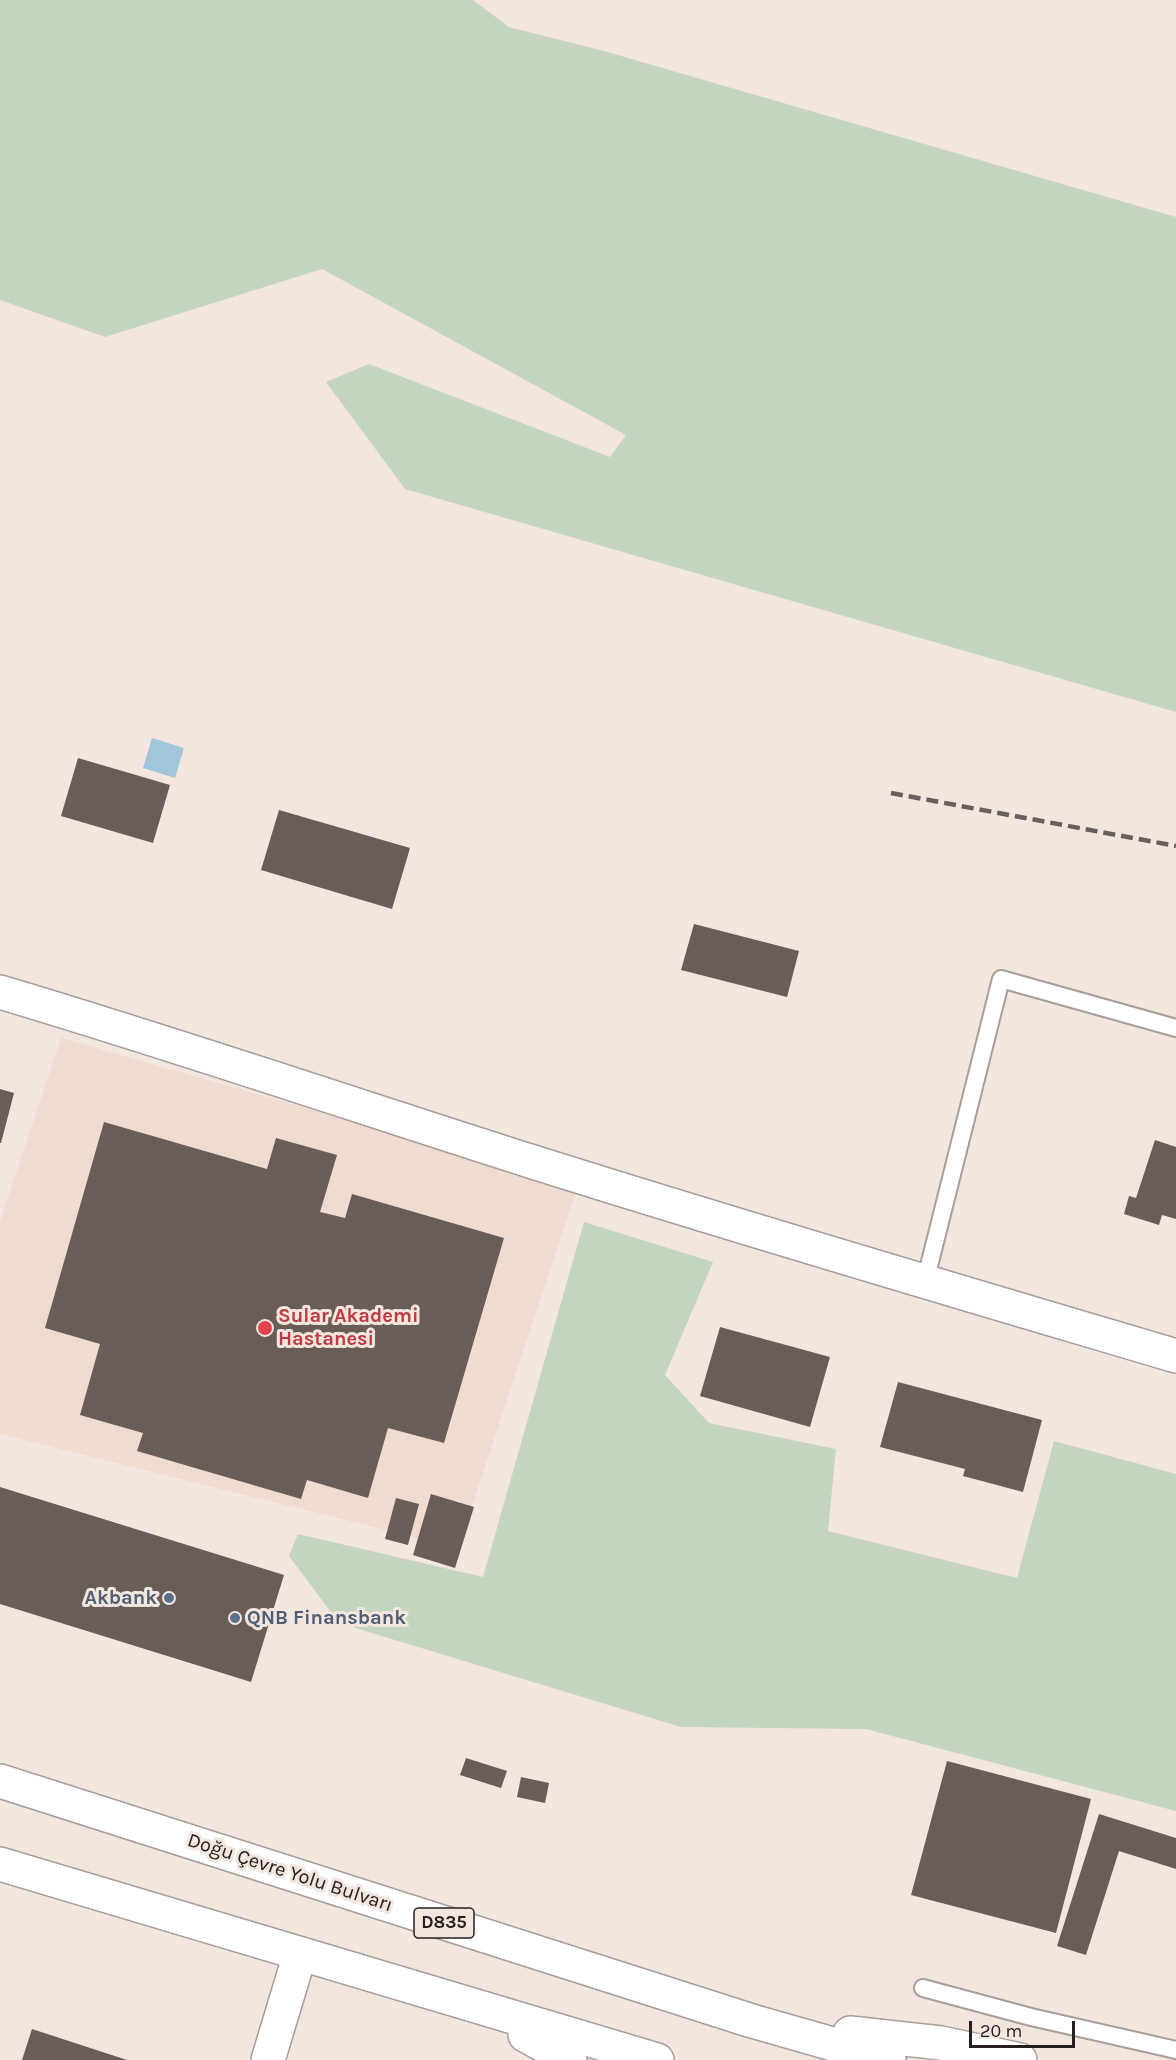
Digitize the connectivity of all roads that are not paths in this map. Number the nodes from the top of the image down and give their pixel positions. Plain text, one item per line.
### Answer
1 (0, 992) edge
2 (1176, 1028) edge
3 (926, 1282) junction
4 (1176, 1356) edge
5 (0, 1781) edge
6 (0, 1864) edge
7 (300, 1954) junction
8 (923, 1988) dead end
9 (471, 2005) junction
10 (752, 2021) junction
11 (1176, 2050) edge
12 (268, 2060) edge
13 (570, 2060) edge
14 (657, 2060) edge
15 (889, 2060) edge
16 (1020, 2060) edge

1 - 3 main road
2 - 3 lane
3 - 4 main road
5 - 10 main road, Doğu Çevre Yolu Bulvarı / D835
6 - 7 main road
7 - 9 main road
7 - 12 main road
8 - 11 lane
9 - 13 main road
9 - 14 main road
10 - 15 main road, Doğu Çevre Yolu Bulvarı / D835
10 - 16 main road, Doğu Çevre Yolu Bulvarı

